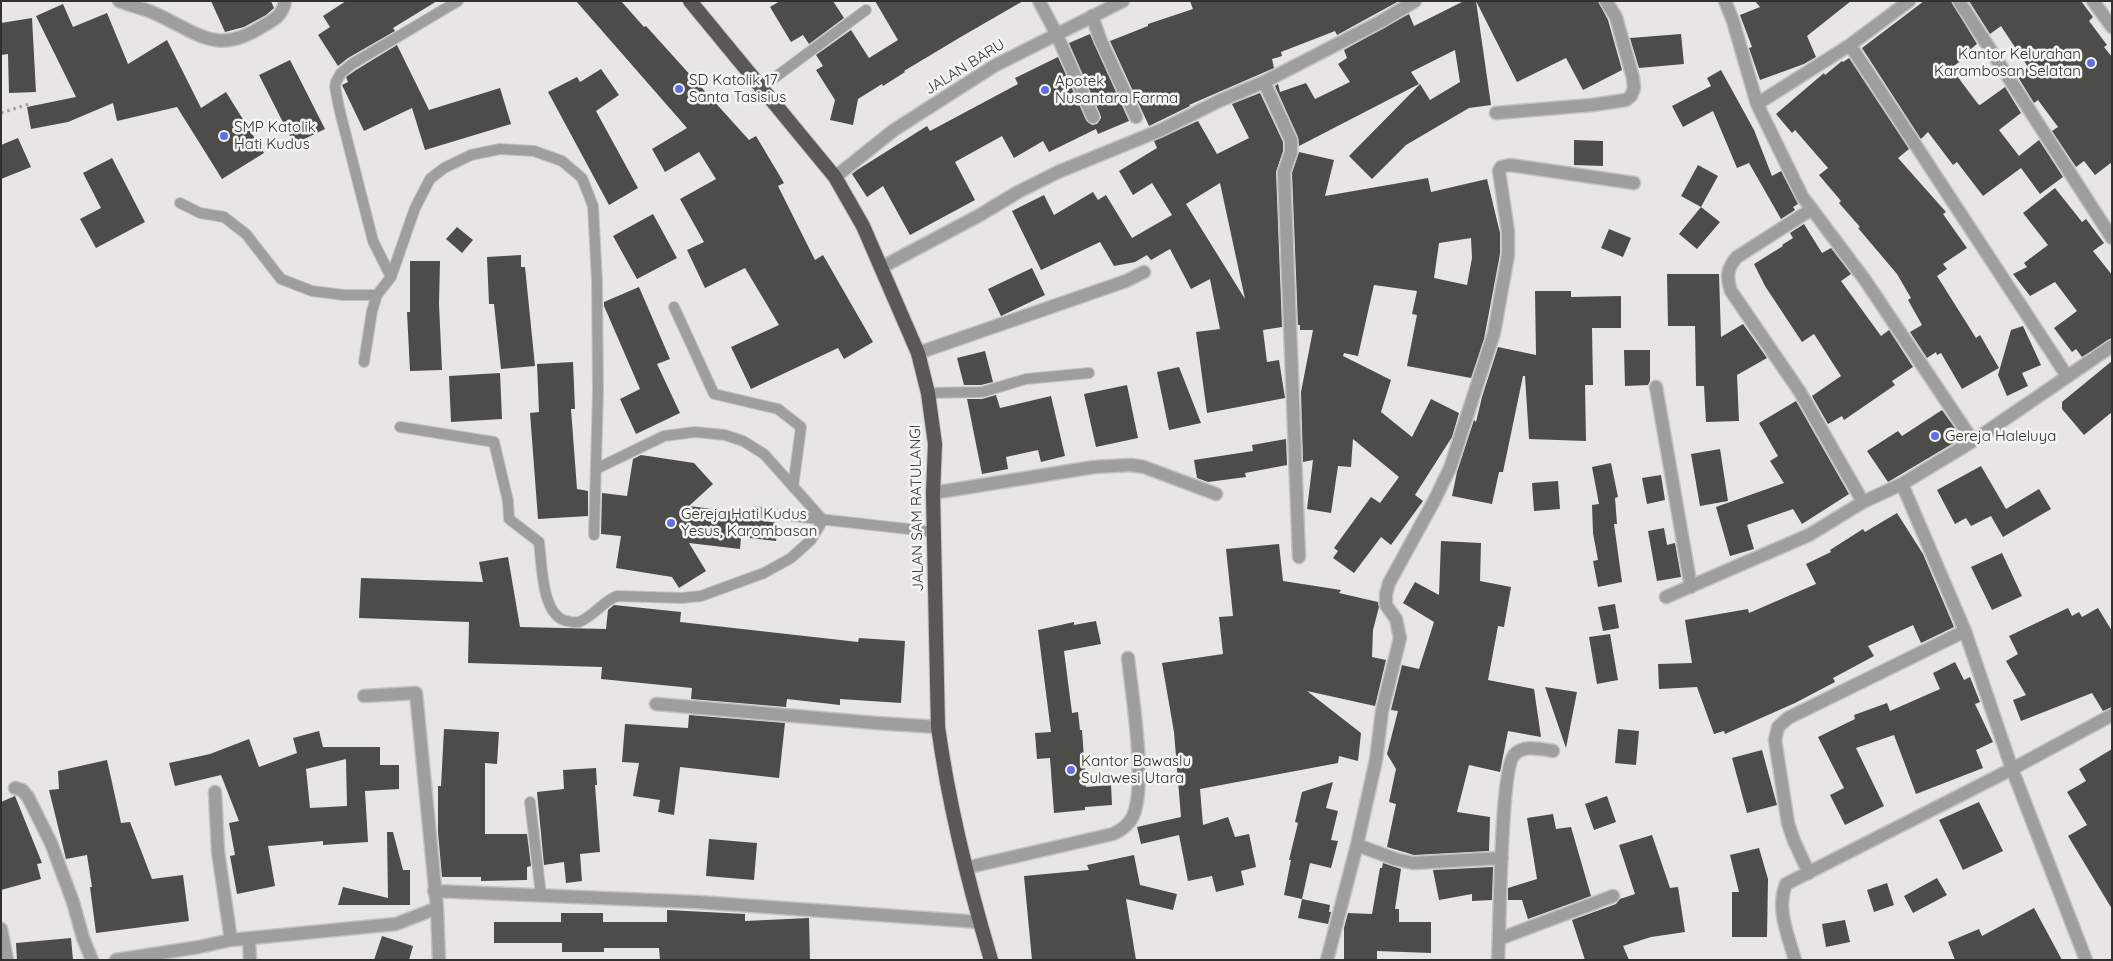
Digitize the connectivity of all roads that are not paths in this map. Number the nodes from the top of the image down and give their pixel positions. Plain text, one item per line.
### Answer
1 (119, 1) edge
2 (285, 1) edge
3 (458, 1) edge
4 (690, 1) edge
5 (1039, 1) edge
6 (1123, 1) edge
7 (1415, 1) edge
8 (1606, 1) edge
9 (1725, 1) edge
10 (1909, 1) edge
11 (1959, 1) edge
12 (2093, 1) edge
13 (866, 10) dead end
14 (1092, 16) junction
15 (2112, 27) edge
16 (1056, 33) junction
17 (1850, 45) junction
18 (1264, 82) junction
19 (762, 88) junction
20 (1757, 104) junction
21 (1496, 113) dead end
22 (1136, 116) dead end
23 (1093, 117) dead end
24 (835, 177) junction
25 (1634, 183) dead end
26 (180, 203) dead end
27 (1812, 209) junction
28 (2112, 238) edge
29 (882, 267) junction
30 (1144, 272) dead end
31 (391, 277) junction
32 (378, 295) junction
33 (674, 308) dead end
34 (2112, 346) edge
35 (918, 353) junction
36 (364, 362) dead end
37 (1089, 373) dead end
38 (2067, 376) junction
39 (1656, 387) dead end
40 (928, 393) junction
41 (400, 427) dead end
42 (1973, 441) junction
43 (596, 469) junction
44 (1902, 484) junction
45 (793, 487) junction
46 (933, 493) junction
47 (1216, 494) dead end
48 (1863, 502) junction
49 (756, 512) dead end
50 (823, 520) junction
51 (935, 532) junction
52 (594, 536) dead end
53 (1299, 557) dead end
54 (1692, 587) junction
55 (1666, 597) dead end
56 (1964, 631) junction
57 (1128, 658) dead end
58 (364, 696) dead end
59 (656, 704) dead end
60 (2112, 715) edge
61 (938, 727) junction
62 (1553, 750) dead end
63 (2012, 769) junction
64 (15, 788) dead end
65 (215, 792) dead end
66 (530, 802) dead end
67 (1357, 845) junction
68 (1502, 858) junction
69 (965, 868) junction
70 (1809, 873) junction
71 (434, 891) junction
72 (540, 895) junction
73 (1613, 896) dead end
74 (437, 908) junction
75 (980, 922) junction
76 (1, 929) edge
77 (248, 938) junction
78 (1499, 939) junction
79 (231, 940) junction
80 (7, 960) edge
81 (92, 960) edge
82 (116, 960) edge
83 (250, 960) edge
84 (439, 960) edge
85 (991, 960) edge
86 (1327, 960) edge
87 (1498, 960) edge
88 (1796, 960) edge
89 (2086, 960) edge

1 - 2 street
3 - 31 lane
4 - 19 highway, JALAN SAM RATULANGI
5 - 16 street
6 - 14 street, JALAN BARU
7 - 18 street
8 - 21 street
9 - 20 street
10 - 17 street
11 - 28 street
12 - 15 street
13 - 19 lane
14 - 16 street, JALAN BARU
14 - 22 street
16 - 23 street
16 - 24 street, JALAN BARU
17 - 20 street
17 - 38 street
18 - 29 street
18 - 53 street
19 - 24 highway, JALAN SAM RATULANGI
20 - 27 street
24 - 29 highway, JALAN SAM RATULANGI
25 - 67 street
26 - 32 lane
27 - 42 street
27 - 48 street
29 - 35 highway, JALAN SAM RATULANGI
30 - 35 street
31 - 32 lane
31 - 43 lane
32 - 36 lane
33 - 45 lane
34 - 38 street
35 - 40 highway, JALAN SAM RATULANGI
37 - 40 lane
38 - 42 street
39 - 54 street
40 - 46 highway, JALAN SAM RATULANGI
41 - 50 lane
42 - 44 street
43 - 45 lane
43 - 52 lane
44 - 48 street
44 - 56 street
45 - 50 lane
46 - 47 street
46 - 51 highway, JALAN SAM RATULANGI
48 - 54 street
49 - 50 lane
50 - 51 lane
51 - 61 highway, JALAN SAM RATULANGI
54 - 55 street
56 - 63 street
56 - 70 street
57 - 69 street
58 - 71 street
59 - 61 street
60 - 63 street
61 - 69 highway, JALAN SAM RATULANGI
62 - 68 street
63 - 70 street
63 - 89 street
64 - 81 street
65 - 79 street
66 - 72 lane
67 - 68 street
67 - 86 street
68 - 78 street
69 - 75 highway, JALAN SAM RATULANGI
70 - 88 street
71 - 72 street
71 - 74 street
72 - 75 street
73 - 78 street
74 - 77 street
74 - 84 street
75 - 85 highway, JALAN SAM RATULANGI
76 - 80 street
77 - 79 street
77 - 83 street
78 - 87 street
79 - 82 street

